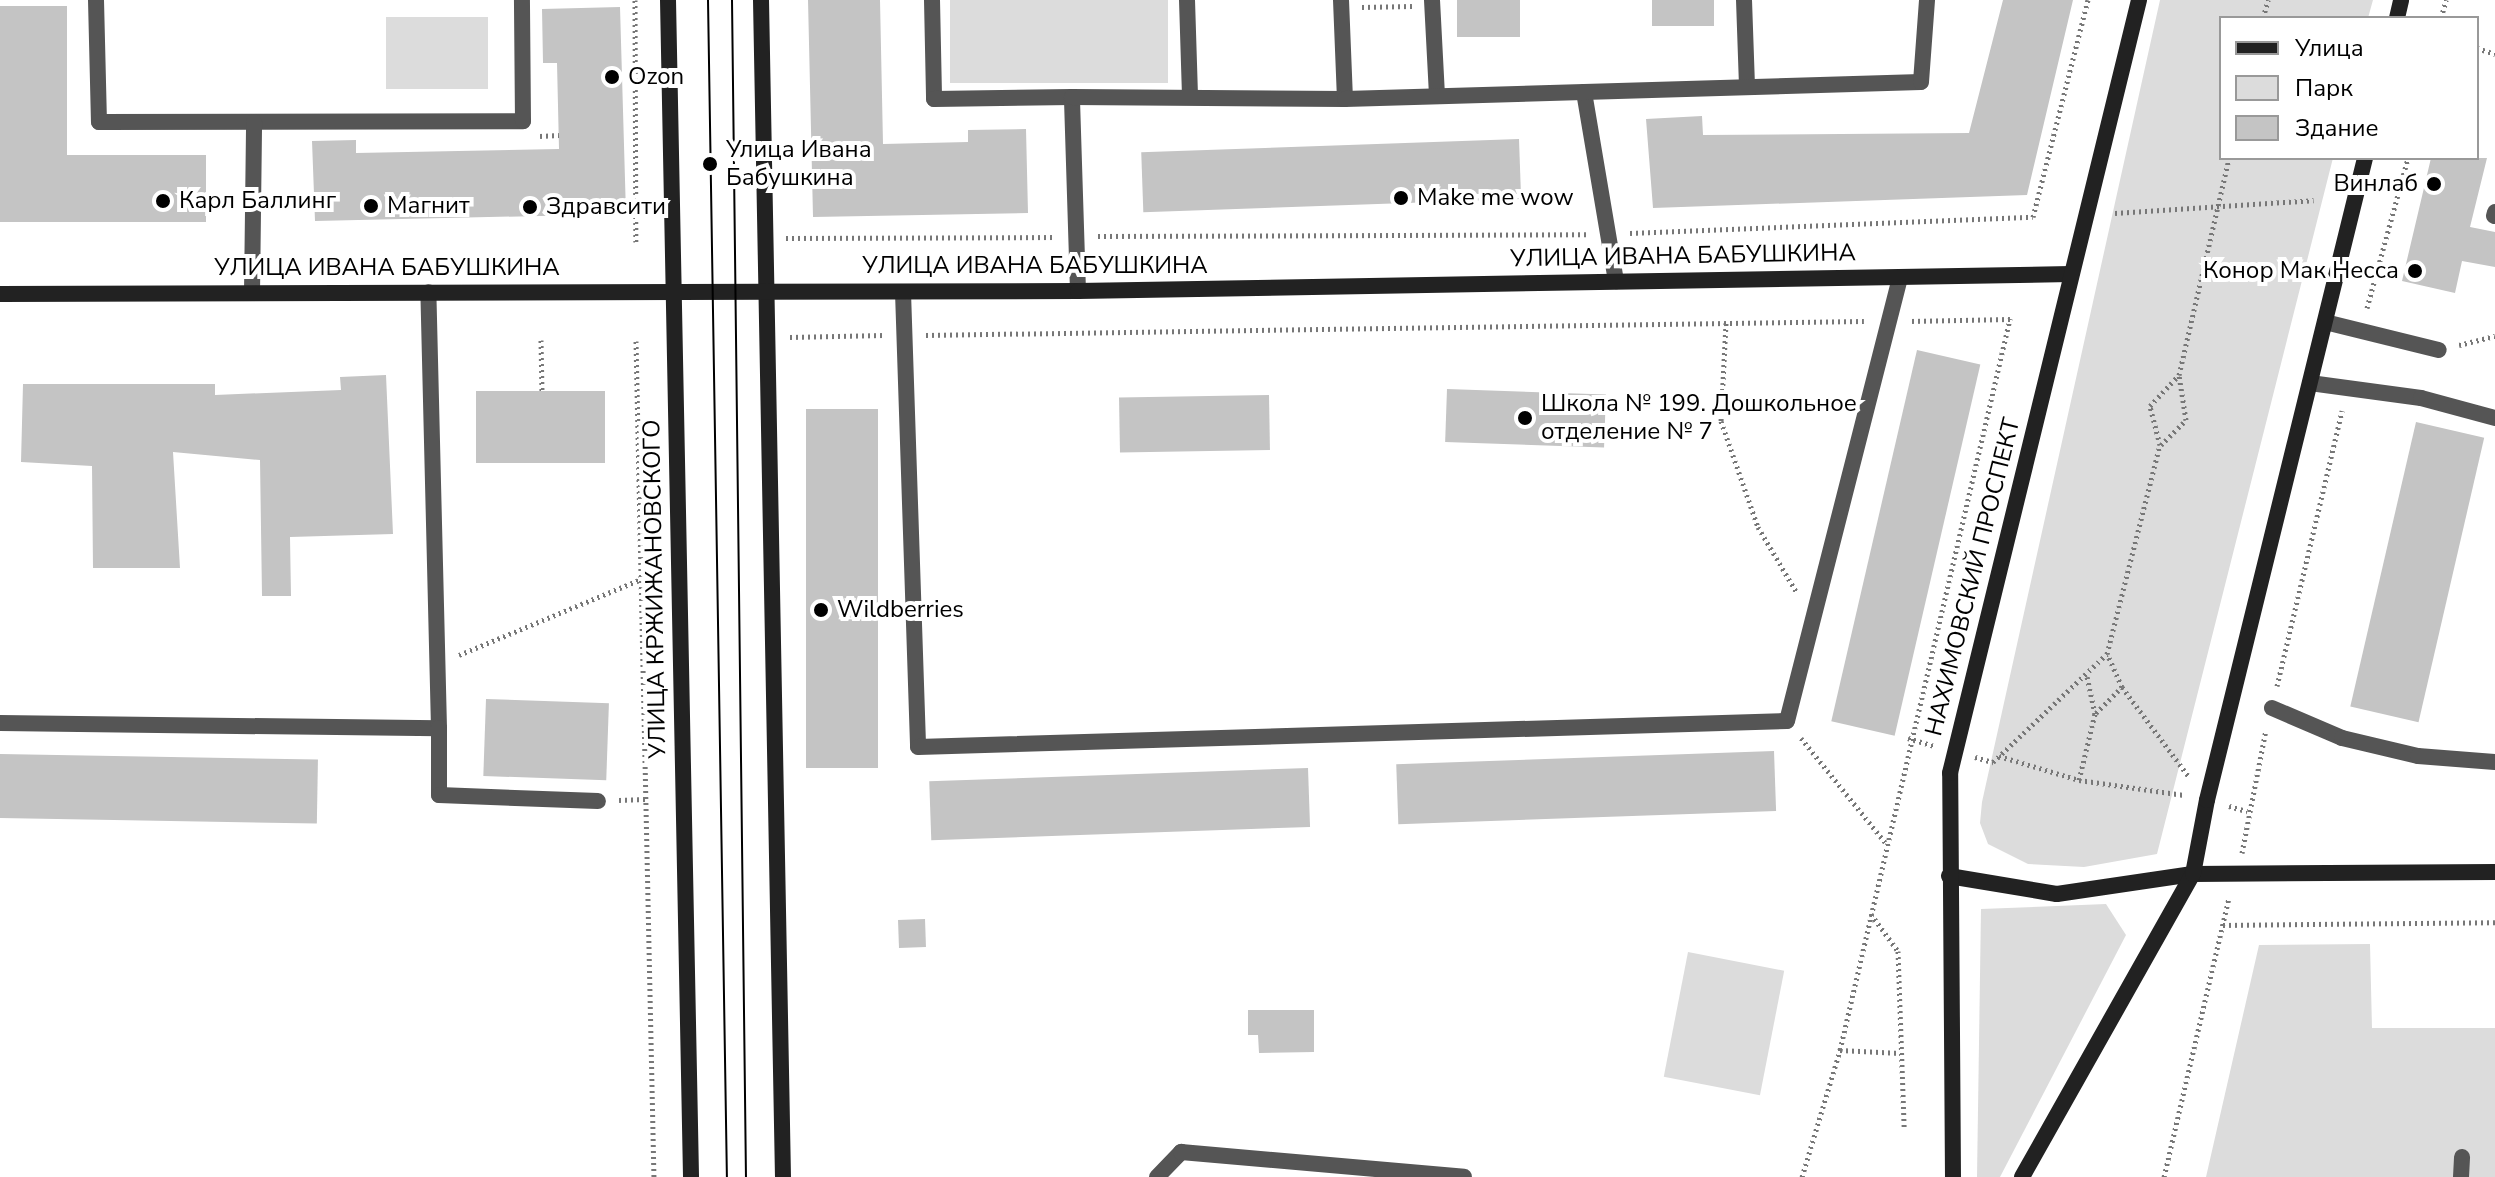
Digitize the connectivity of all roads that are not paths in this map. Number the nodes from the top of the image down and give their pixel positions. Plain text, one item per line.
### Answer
1 (96, 0) edge
2 (522, 0) edge
3 (668, 0) edge
4 (761, 0) edge
5 (932, 0) edge
6 (1187, 0) edge
7 (1744, 0) edge
8 (1927, 0) edge
9 (2139, 0) edge
10 (1432, 3) edge
11 (1341, 4) edge
12 (1747, 87) junction
13 (1584, 92) junction
14 (1437, 94) junction
15 (1190, 96) junction
16 (1072, 97) junction
17 (1345, 99) junction
18 (254, 122) junction
19 (2365, 160) edge
20 (2071, 274) junction
21 (1900, 277) junction
22 (1616, 281) junction
23 (672, 291) junction
24 (1078, 291) junction
25 (428, 292) junction
26 (765, 292) junction
27 (903, 292) junction
28 (252, 293) junction
29 (0, 294) edge
30 (2325, 322) junction
31 (2439, 350) road end
32 (2310, 383) junction
33 (2495, 418) edge
34 (2272, 708) road end
35 (0, 723) edge
36 (439, 728) junction
37 (2495, 762) edge
38 (598, 801) dead end
39 (2495, 872) edge
40 (2193, 874) junction
41 (1949, 876) junction
42 (2462, 1157) dead end
43 (1410, 1175) edge
44 (691, 1177) edge
45 (783, 1177) edge
46 (1157, 1177) edge
47 (1464, 1177) edge
48 (1953, 1177) edge
49 (2022, 1177) edge
50 (2461, 1177) edge

1 - 18 lane
2 - 18 lane
3 - 23 street, УЛИЦА КРЖИЖАНОВСКОГО
4 - 26 street
5 - 16 lane
6 - 15 lane
7 - 12 lane
8 - 12 lane
9 - 20 street, НАХИМОВСКИЙ ПРОСПЕКТ
10 - 14 lane
11 - 17 lane
12 - 13 lane
13 - 14 lane
13 - 22 lane
14 - 17 lane
15 - 16 lane
15 - 17 lane
16 - 24 lane
18 - 28 lane
19 - 30 street
20 - 21 street, УЛИЦА ИВАНА БАБУШКИНА
20 - 41 street, НАХИМОВСКИЙ ПРОСПЕКТ
21 - 22 street, УЛИЦА ИВАНА БАБУШКИНА
21 - 27 lane
22 - 24 street, УЛИЦА ИВАНА БАБУШКИНА
23 - 25 street, УЛИЦА ИВАНА БАБУШКИНА
23 - 26 street, УЛИЦА ИВАНА БАБУШКИНА
23 - 44 street, УЛИЦА КРЖИЖАНОВСКОГО
24 - 27 street, УЛИЦА ИВАНА БАБУШКИНА
25 - 28 street, УЛИЦА ИВАНА БАБУШКИНА
25 - 36 lane
26 - 27 street, УЛИЦА ИВАНА БАБУШКИНА
26 - 45 street
28 - 29 street, УЛИЦА ИВАНА БАБУШКИНА
30 - 31 lane
30 - 32 street
32 - 33 lane
32 - 40 street
34 - 37 lane
35 - 36 lane
36 - 38 lane
39 - 40 street
40 - 41 street
40 - 49 street
41 - 48 street, НАХИМОВСКИЙ ПРОСПЕКТ
42 - 50 lane
43 - 46 lane
43 - 47 lane

